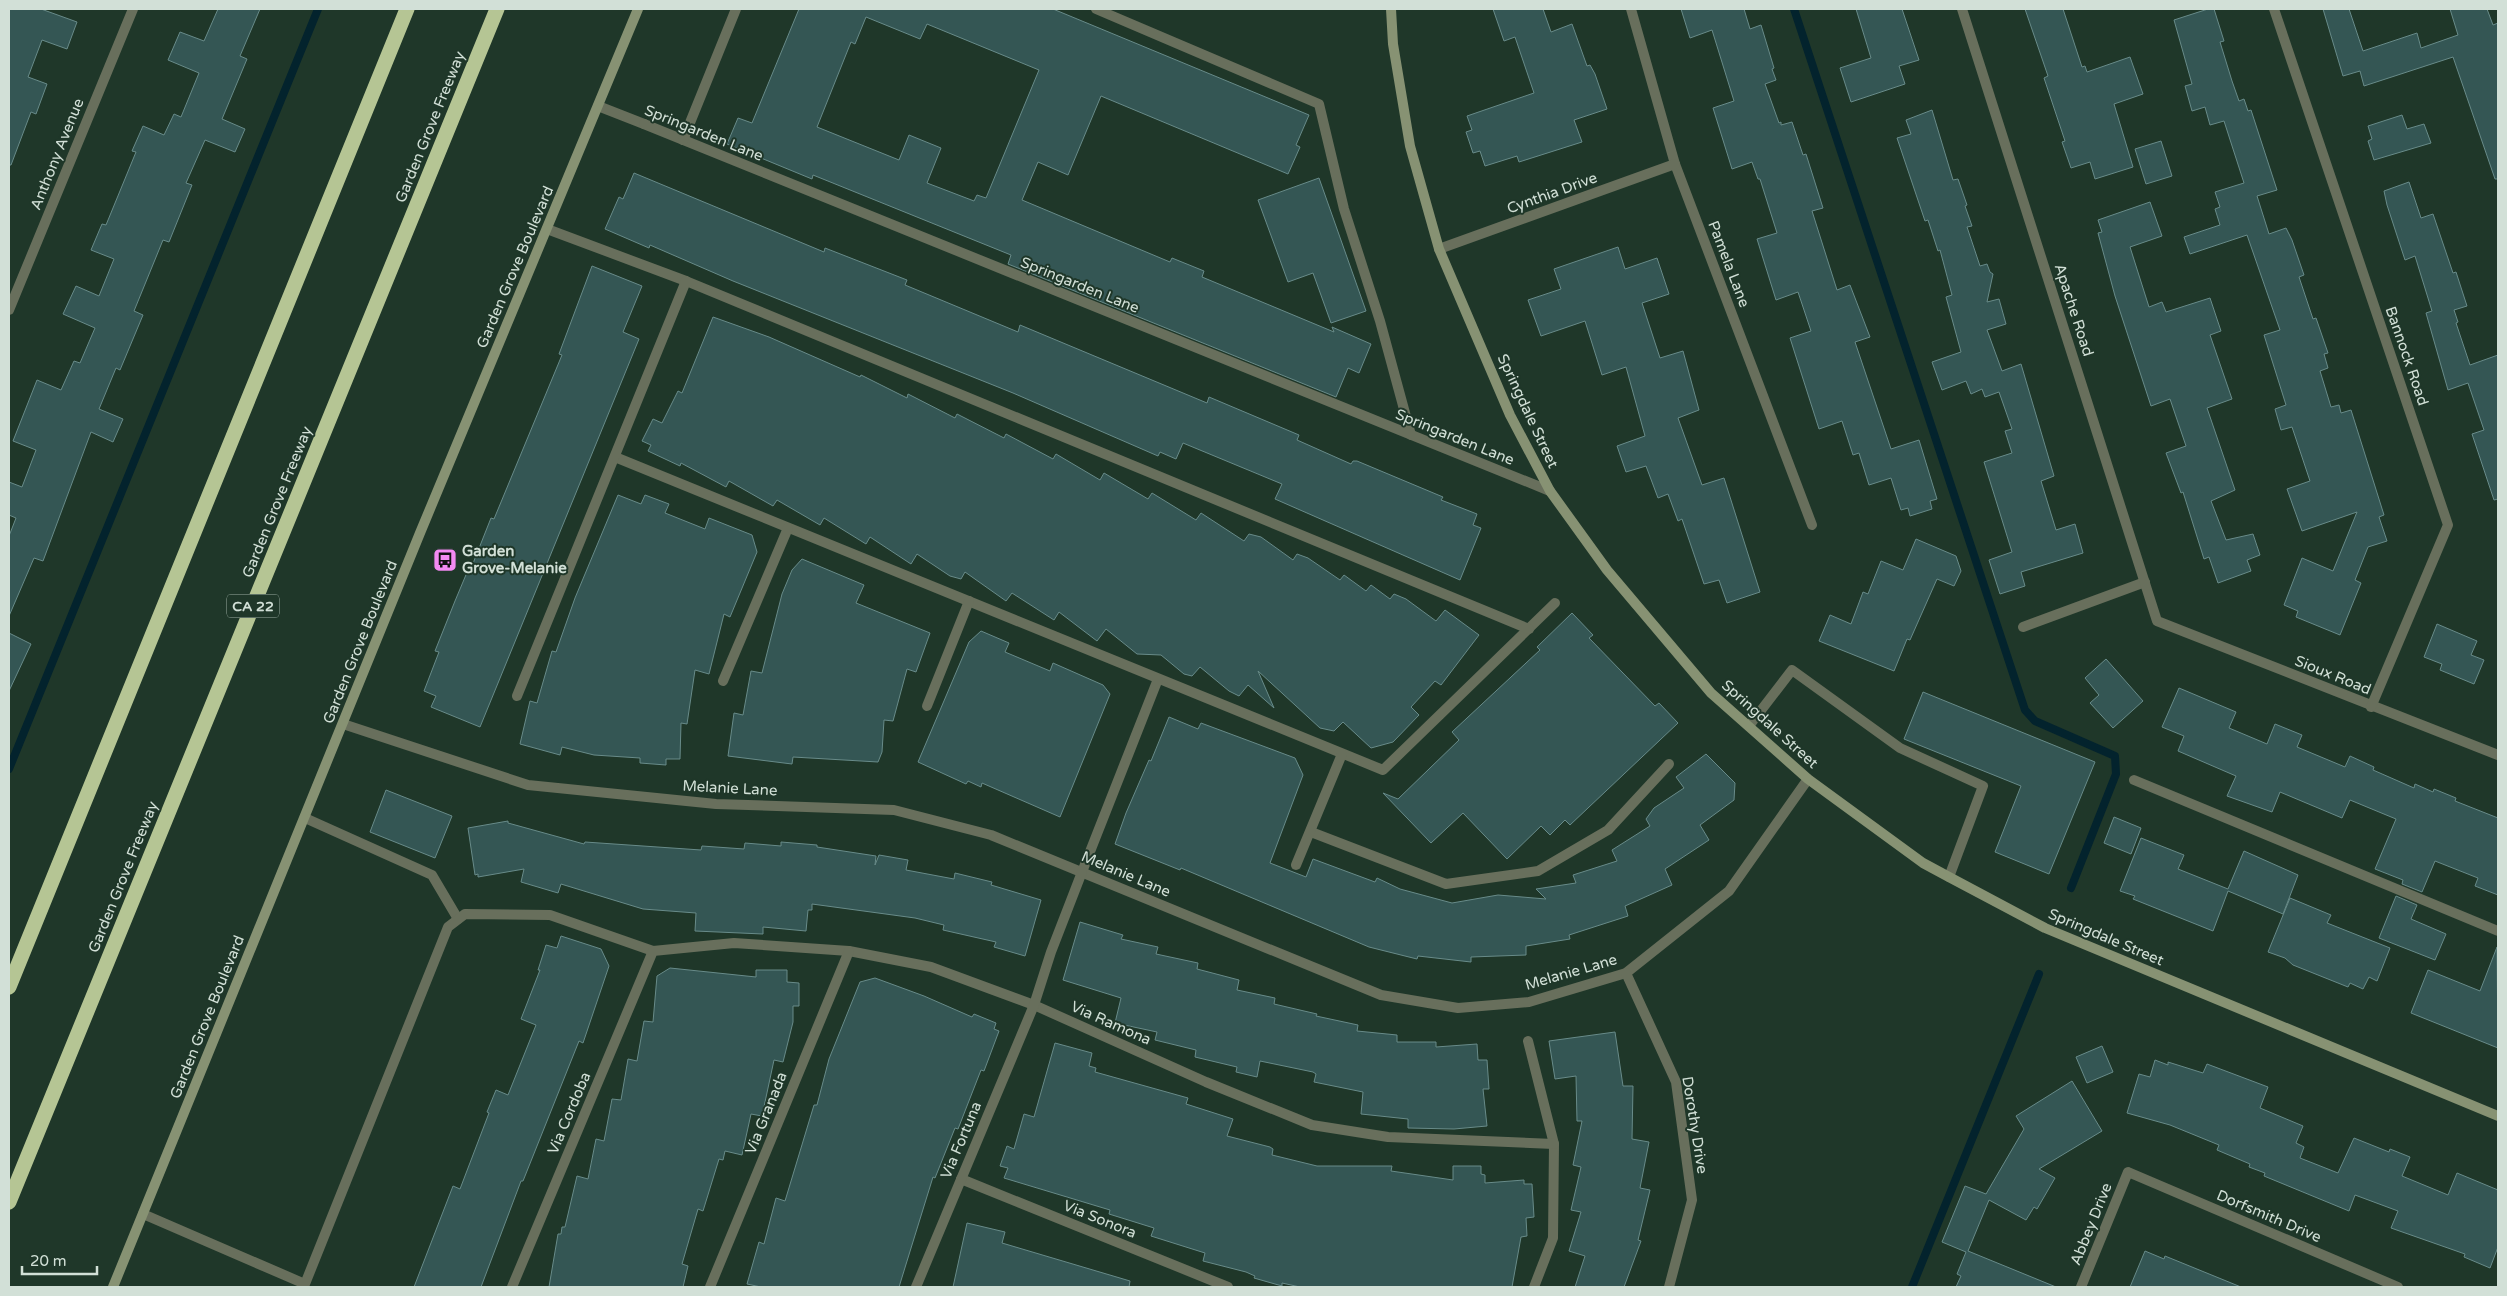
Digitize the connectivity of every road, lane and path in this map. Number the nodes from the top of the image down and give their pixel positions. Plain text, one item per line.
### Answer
1 (133, 9) edge
2 (407, 9) edge
3 (497, 9) edge
4 (638, 9) edge
5 (736, 9) edge
6 (1096, 9) edge
7 (1391, 9) edge
8 (1631, 9) edge
9 (1962, 9) edge
10 (2274, 9) edge
11 (598, 106) junction
12 (683, 140) junction
13 (1675, 164) junction
14 (547, 229) junction
15 (1439, 249) junction
16 (686, 281) junction
17 (9, 310) edge
18 (1411, 435) junction
19 (615, 457) junction
20 (1550, 491) junction
21 (1812, 525) dead end
22 (788, 528) junction
23 (2145, 582) junction
24 (968, 601) junction
25 (1555, 603) dead end
26 (2157, 621) joint
27 (2022, 627) dead end
28 (1529, 629) junction
29 (1158, 678) junction
30 (723, 681) dead end
31 (517, 696) dead end
32 (927, 706) dead end
33 (2372, 707) junction
34 (343, 724) junction
35 (1749, 726) junction
36 (1342, 754) junction
37 (2498, 755) edge
38 (1670, 764) dead end
39 (1808, 778) junction
40 (2134, 780) dead end
41 (305, 818) junction
42 (1311, 832) junction
43 (1296, 865) dead end
44 (1082, 872) junction
45 (1949, 877) junction
46 (458, 919) junction
47 (2498, 931) edge
48 (654, 951) junction
49 (849, 951) junction
50 (1626, 974) junction
51 (9, 987) edge
52 (1034, 1005) junction
53 (1528, 1041) dead end
54 (2498, 1116) edge
55 (1554, 1144) junction
56 (2128, 1172) joint
57 (961, 1180) junction
58 (9, 1202) edge
59 (143, 1214) junction
60 (113, 1287) edge
61 (512, 1287) edge
62 (710, 1287) edge
63 (916, 1287) edge
64 (1228, 1287) edge
65 (1534, 1287) edge
66 (1669, 1287) edge
67 (2081, 1287) edge
68 (2398, 1287) edge

1 - 17 street, Anthony Avenue
2 - 51 highway
3 - 58 highway, Garden Grove Freeway / CA 22
4 - 11 main road, Garden Grove Boulevard
5 - 12 street
6 - 18 street
7 - 15 main road, Springdale Street
8 - 13 street, Pamela Lane
9 - 23 street, Apache Road
10 - 33 street, Bannock Road
11 - 12 street, Springarden Lane
11 - 14 main road, Garden Grove Boulevard
12 - 18 street, Springarden Lane
13 - 15 street, Cynthia Drive
13 - 21 street, Pamela Lane
14 - 16 street
14 - 34 main road, Garden Grove Boulevard
15 - 20 main road, Springdale Street
16 - 19 street
16 - 28 street
18 - 20 street, Springarden Lane
19 - 22 street
19 - 31 street
20 - 35 main road, Springdale Street
22 - 24 street
22 - 30 street
23 - 26 street, Apache Road
23 - 27 street
24 - 29 street
24 - 32 street
25 - 28 street
26 - 33 street, Sioux Road
28 - 36 street
29 - 36 street
29 - 44 street, Via Fortuna
33 - 37 street, Sioux Road
34 - 41 main road, Garden Grove Boulevard
34 - 44 street, Melanie Lane
35 - 39 main road, Springdale Street
35 - 45 street
36 - 42 street
38 - 42 street
39 - 45 main road, Springdale Street
39 - 50 street, Melanie Lane
40 - 47 street
41 - 46 street
41 - 59 main road, Garden Grove Boulevard
42 - 43 street
44 - 50 street, Melanie Lane
44 - 52 street, Via Fortuna
45 - 54 main road, Springdale Street
46 - 48 street
46 - 59 street
48 - 49 street, Via Ramona
48 - 61 street, Via Cordoba
49 - 52 street, Via Ramona
49 - 62 street, Via Granada
50 - 66 street, Dorothy Drive
52 - 55 street, Via Ramona
52 - 57 street, Via Fortuna
53 - 55 street
55 - 65 street
56 - 67 street, Abbey Drive
56 - 68 street, Dorfsmith Drive
57 - 63 street, Via Fortuna
57 - 64 street, Via Sonora
59 - 60 main road, Garden Grove Boulevard

